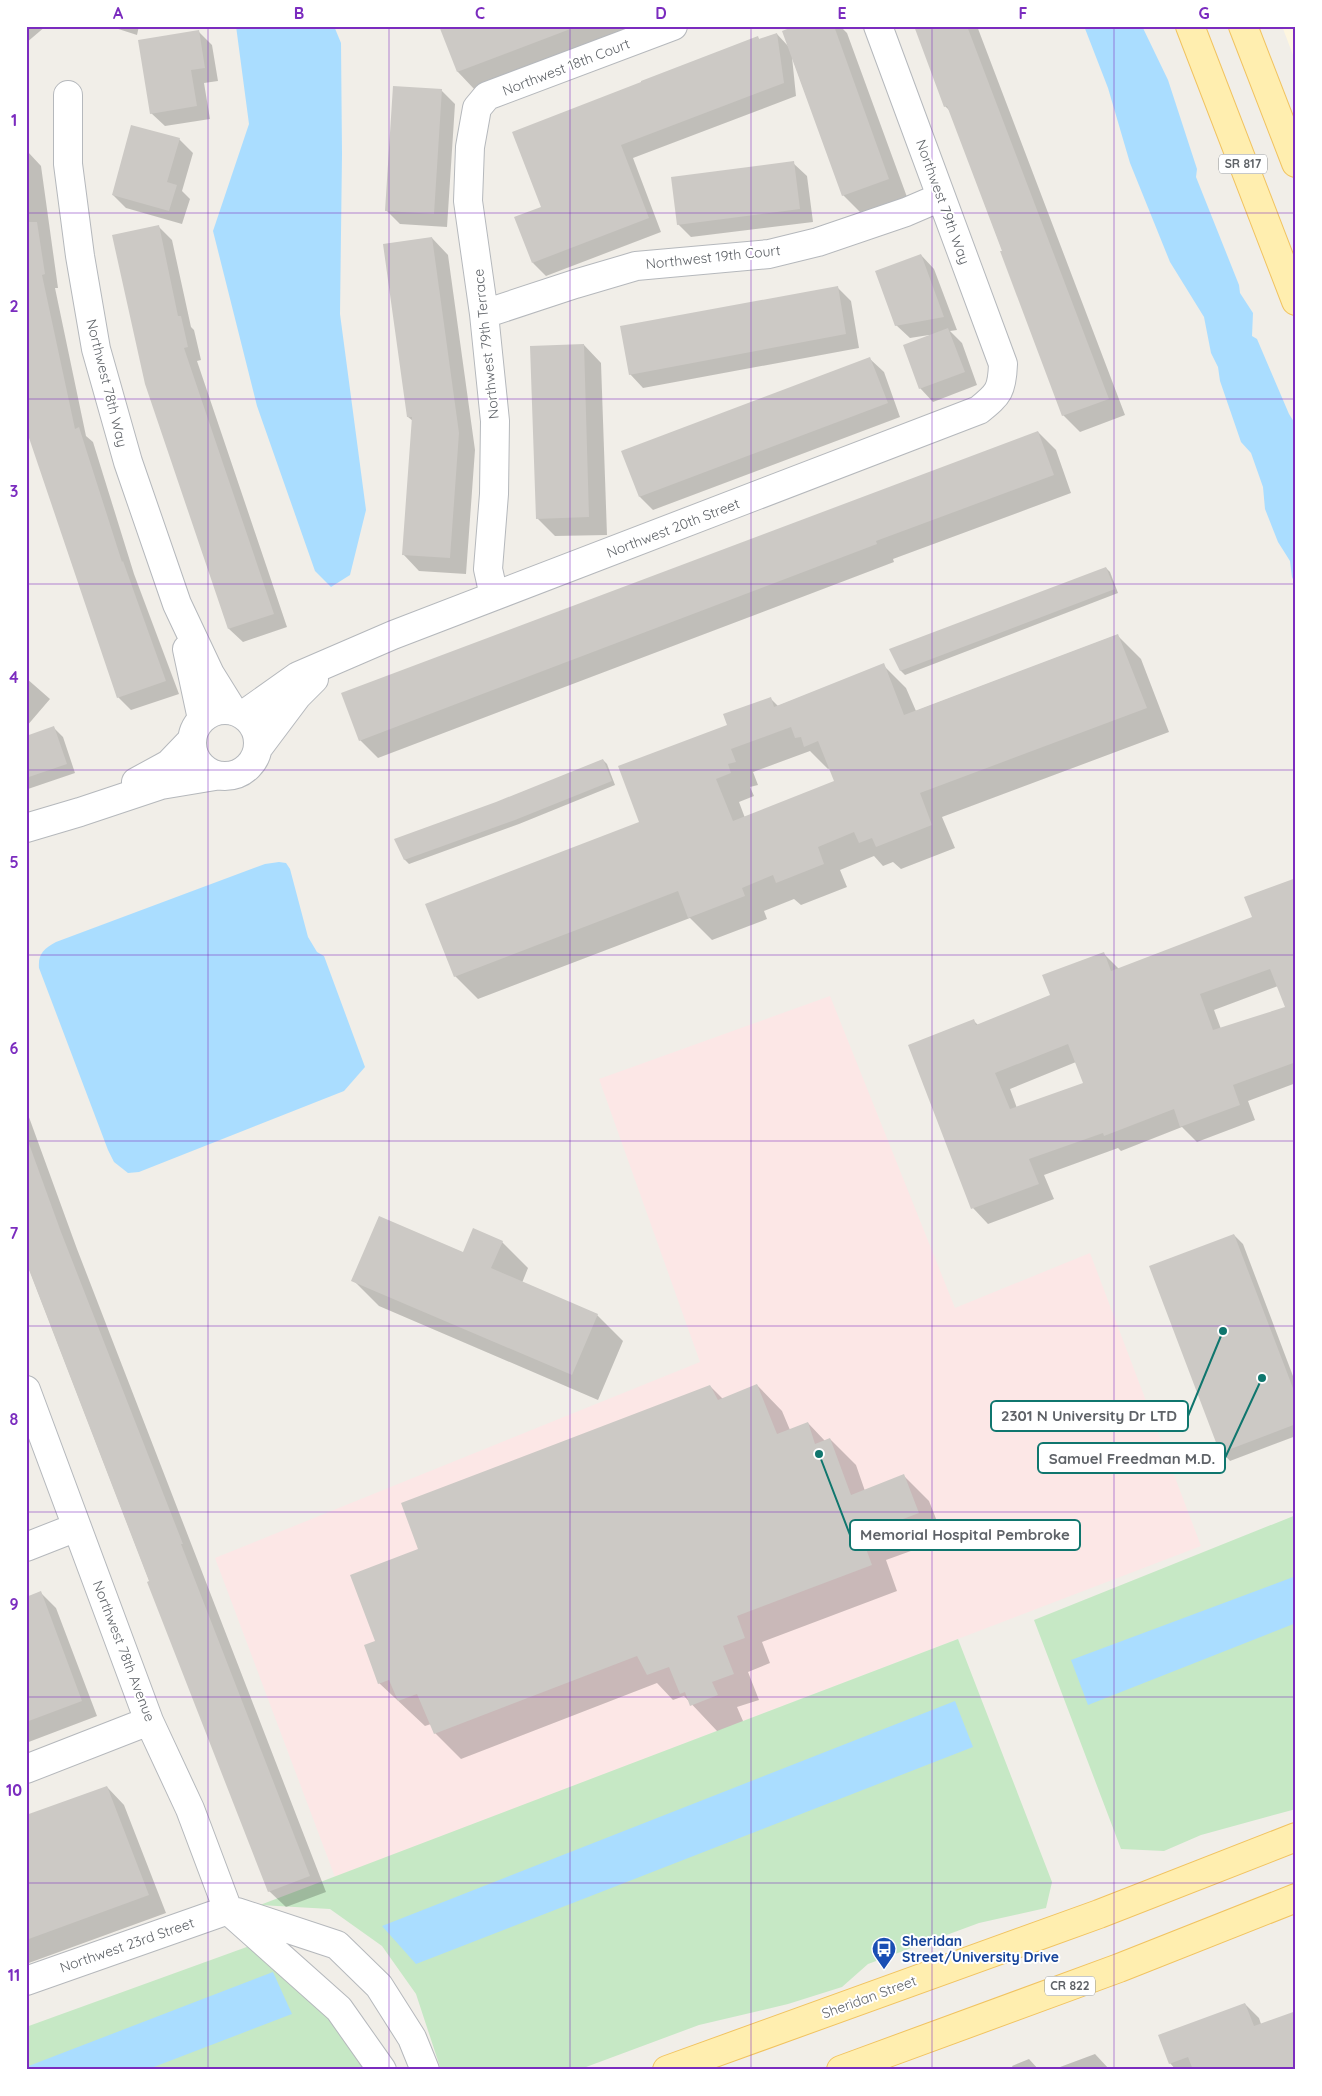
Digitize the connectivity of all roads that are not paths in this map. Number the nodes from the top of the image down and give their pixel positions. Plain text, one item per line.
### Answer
1 (673, 26) edge
2 (878, 26) edge
3 (1190, 26) edge
4 (1243, 26) edge
5 (68, 95) dead end
6 (487, 96) joint
7 (1296, 163) edge
8 (941, 197) junction
9 (1296, 301) edge
10 (484, 314) junction
11 (1003, 378) joint
12 (494, 596) junction
13 (177, 604) junction
14 (330, 664) junction
15 (238, 713) junction
16 (197, 729) junction
17 (258, 748) junction
18 (215, 776) junction
19 (80, 812) junction
20 (26, 828) edge
21 (26, 1390) edge
22 (77, 1527) junction
23 (26, 1547) edge
24 (149, 1721) junction
25 (26, 1769) edge
26 (1296, 1837) edge
27 (1296, 1898) edge
28 (228, 1910) junction
29 (26, 1981) edge
30 (382, 2070) edge
31 (425, 2070) edge
32 (667, 2070) edge
33 (842, 2070) edge

1 - 6 street, Northwest 18th Court
2 - 8 street, Northwest 79th Way
3 - 9 main road, SR 817
4 - 7 main road
5 - 13 street, Northwest 78th Way
6 - 10 street, Northwest 79th Terrace
8 - 10 street, Northwest 19th Court
8 - 11 street, Northwest 79th Way
10 - 12 street, Northwest 79th Terrace
11 - 12 street, Northwest 20th Street
12 - 14 street, Northwest 20th Street
13 - 15 street, Northwest 78th Way
13 - 16 street, Northwest 78th Way
14 - 15 street, Northwest 20th Street
14 - 17 street, Northwest 20th Street
15 - 16 street
15 - 17 street
16 - 18 street
16 - 19 street
17 - 18 street
18 - 19 street
19 - 20 street
21 - 22 street, Northwest 78th Avenue
22 - 23 street
22 - 24 street, Northwest 78th Avenue
24 - 25 street
24 - 28 street, Northwest 78th Avenue
26 - 32 main road, Sheridan Street
27 - 33 main road, CR 822
28 - 29 street, Northwest 23rd Street
28 - 30 street, Northwest 78th Avenue
28 - 31 street

